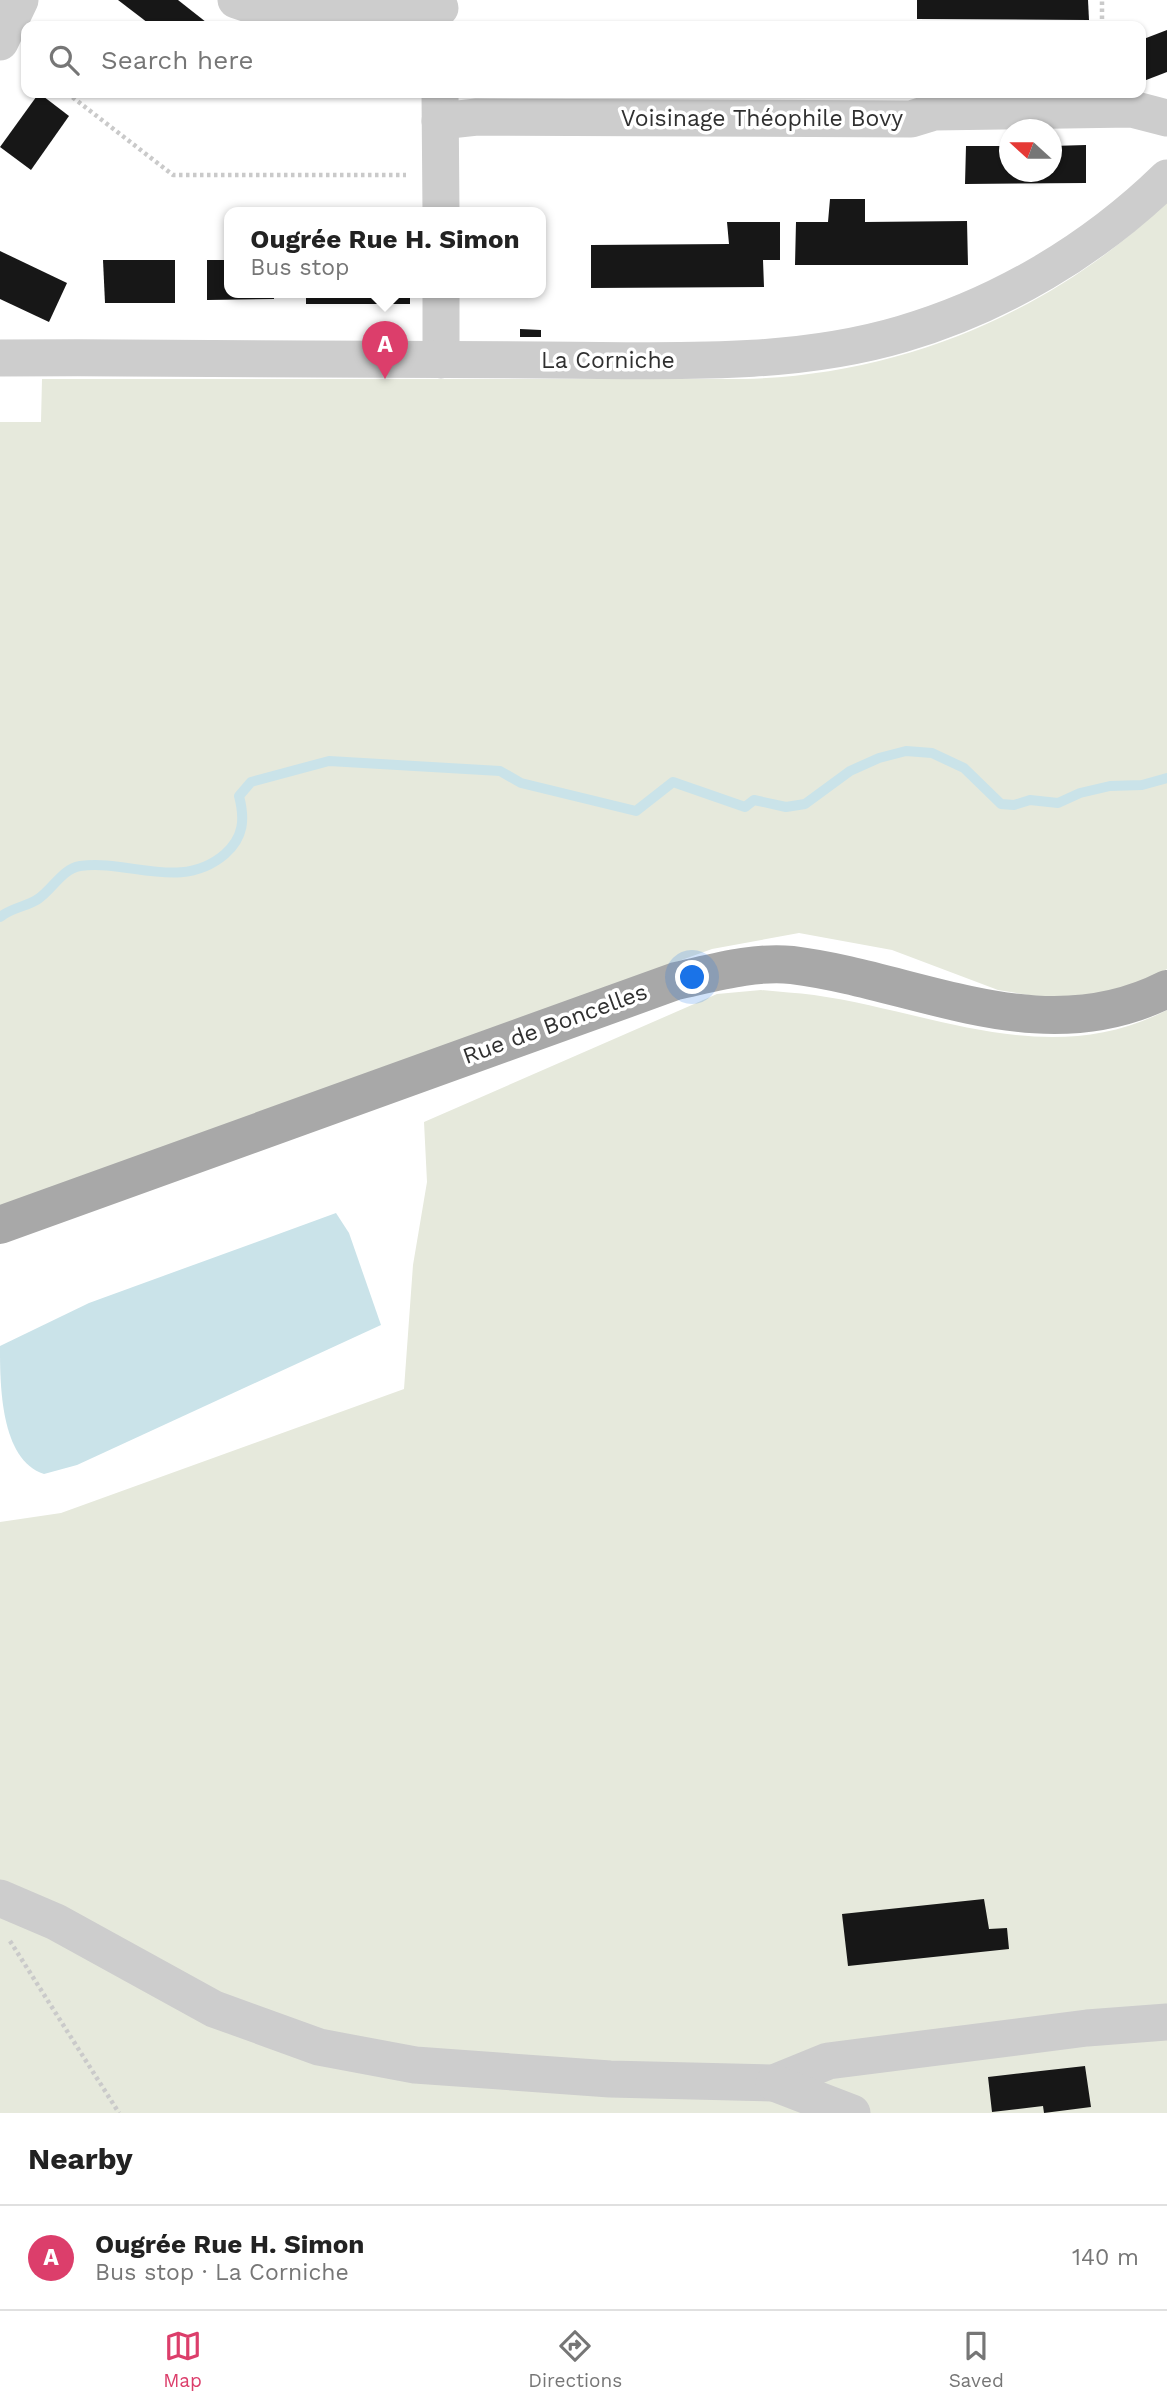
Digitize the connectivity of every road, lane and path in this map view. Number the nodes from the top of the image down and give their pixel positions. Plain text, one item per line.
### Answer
1 (20, 0) edge
2 (236, 0) edge
3 (1103, 2) edge
4 (427, 9) edge
5 (1102, 21) edge
6 (0, 42) edge
7 (73, 98) edge
8 (440, 107) edge
9 (1167, 118) edge
10 (440, 174) junction
11 (1167, 178) edge
12 (441, 207) edge
13 (441, 298) edge
14 (0, 358) edge
15 (441, 360) junction
16 (1167, 989) edge
17 (0, 1225) edge
18 (0, 1898) edge
19 (7, 1936) dead end
20 (1167, 2022) edge
21 (774, 2083) junction
22 (118, 2113) edge
23 (852, 2113) edge

1 - 6 street
2 - 4 street
3 - 5 path
7 - 10 path
8 - 9 street, Voisinage Théophile Bovy
8 - 10 street
10 - 12 street
11 - 15 street, La Corniche
13 - 15 street
14 - 15 street, La Corniche
16 - 17 main road, Rue de Boncelles
18 - 21 street
19 - 22 path
20 - 21 street
21 - 23 street

